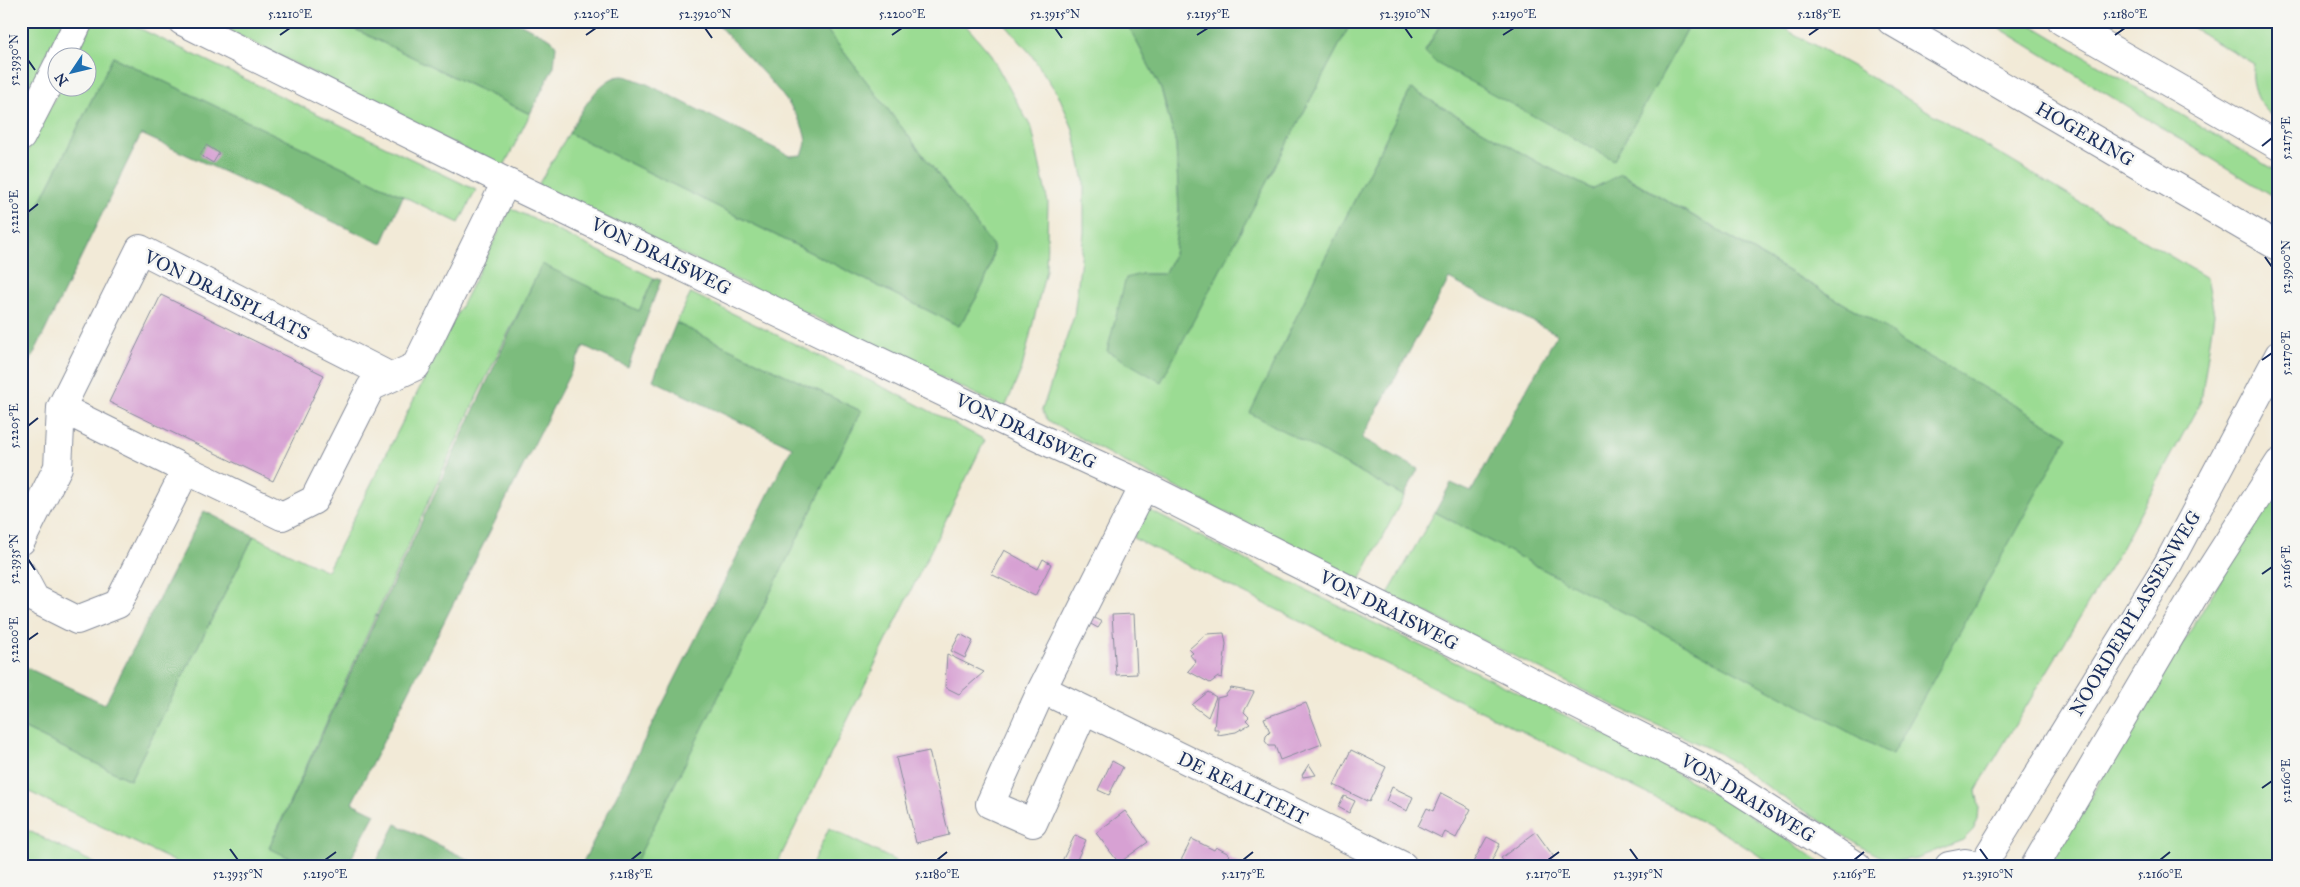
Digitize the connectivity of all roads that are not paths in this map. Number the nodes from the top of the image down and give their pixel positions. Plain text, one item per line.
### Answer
1 (79, 21) edge
2 (182, 21) edge
3 (1891, 21) edge
4 (2062, 21) edge
5 (66, 48) edge
6 (48, 84) edge
7 (21, 137) edge
8 (2279, 146) edge
9 (506, 182) junction
10 (2279, 247) edge
11 (2279, 354) edge
12 (391, 377) junction
13 (61, 408) junction
14 (2279, 463) edge
15 (186, 470) junction
16 (1144, 486) junction
17 (21, 541) edge
18 (21, 573) edge
19 (1042, 689) junction
20 (1084, 710) junction
21 (1403, 866) edge
22 (1857, 866) edge
23 (1949, 866) edge
24 (1982, 866) edge
25 (2035, 866) edge

1 - 5 main road
2 - 9 main road, VON DRAISWEG
3 - 10 main road, HOGERING
4 - 8 main road
6 - 7 main road
9 - 12 main road
9 - 16 main road, VON DRAISWEG
11 - 24 main road, NOORDERPLASSENWEG
12 - 13 main road, VON DRAISPLAATS
12 - 15 main road
13 - 15 main road
13 - 17 main road, VON DRAISPLAATS
14 - 25 main road
15 - 18 main road
16 - 19 main road
16 - 22 main road, VON DRAISWEG
19 - 20 main road, DE REALITEIT
19 - 20 main road
20 - 21 main road, DE REALITEIT
23 - 24 main road

